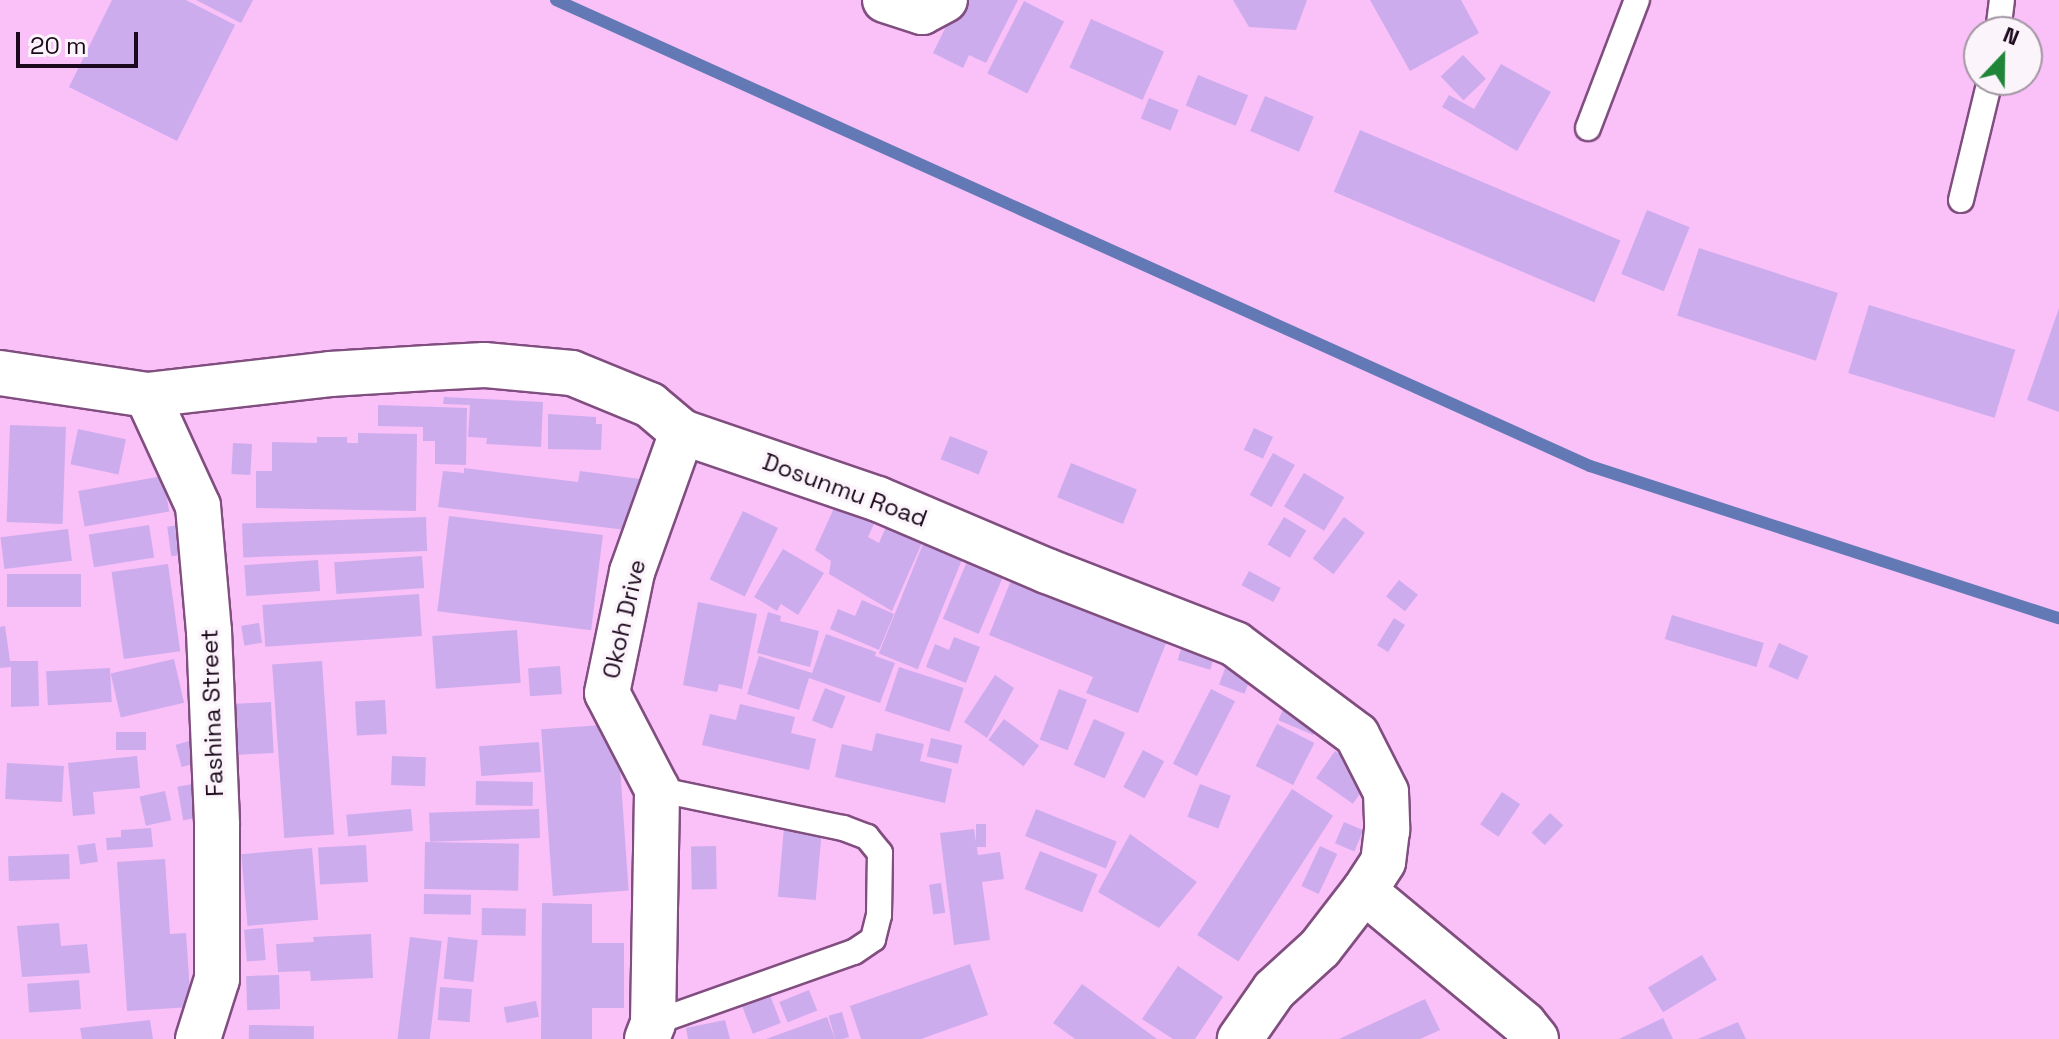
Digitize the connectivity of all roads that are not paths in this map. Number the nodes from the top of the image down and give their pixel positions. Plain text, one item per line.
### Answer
1 (885, 0) edge
2 (945, 0) edge
3 (1637, 0) edge
4 (1986, 96) edge
5 (1588, 128) dead end
6 (1961, 200) dead end
7 (0, 373) edge
8 (147, 395) junction
9 (682, 432) junction
10 (657, 789) junction
11 (1364, 891) junction
12 (650, 1031) edge
13 (198, 1039) edge
14 (1240, 1039) edge
15 (1536, 1039) edge

1 - 2 street
3 - 5 lane
4 - 6 lane
7 - 8 street, Dosunmu Road
8 - 9 street, Dosunmu Road
8 - 13 street, Fashina Street
9 - 10 street, Okoh Drive
9 - 11 street, Dosunmu Road
10 - 12 street, Okoh Drive
10 - 12 lane
11 - 14 street, Dosunmu Road
11 - 15 street

